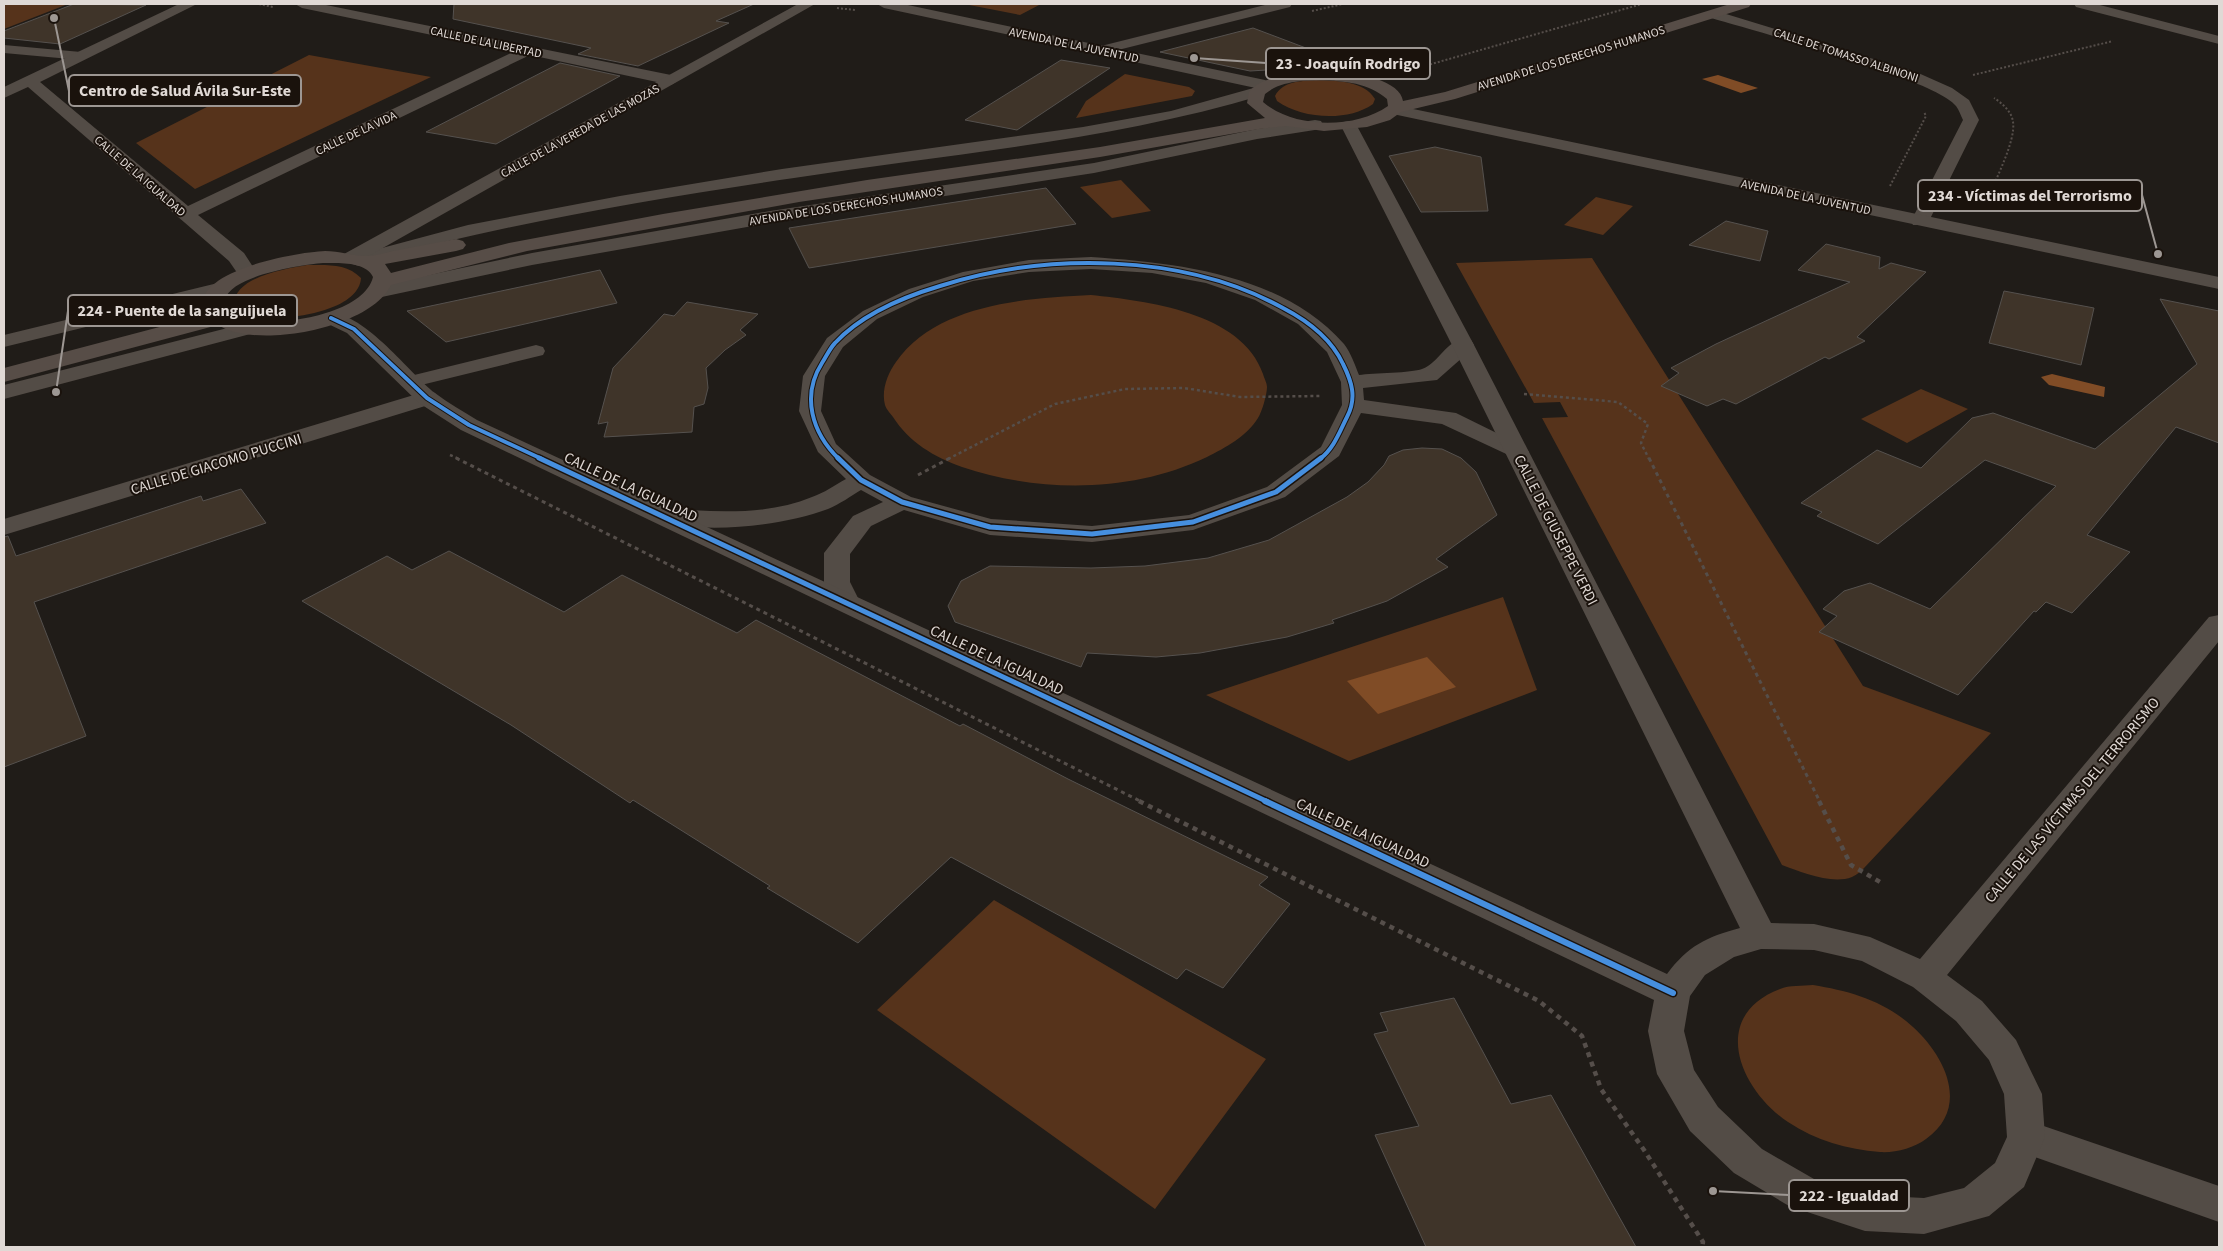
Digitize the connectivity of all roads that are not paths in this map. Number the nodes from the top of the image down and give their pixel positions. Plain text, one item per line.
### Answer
1 (190, 4) edge
2 (302, 4) edge
3 (808, 4) edge
4 (884, 4) edge
5 (1285, 4) edge
6 (1744, 4) edge
7 (2081, 4) edge
8 (1708, 9) edge
9 (2219, 40) edge
10 (4, 49) edge
11 (1102, 50) junction
12 (527, 51) junction
13 (82, 56) junction
14 (30, 80) junction
15 (671, 80) junction
16 (1389, 92) junction
17 (4, 93) edge
18 (1260, 95) junction
19 (1395, 109) junction
20 (1286, 121) junction
21 (1315, 126) junction
22 (1349, 126) junction
23 (184, 214) junction
24 (1920, 221) junction
25 (359, 260) junction
26 (247, 273) junction
27 (2219, 283) edge
28 (380, 286) junction
29 (218, 302) junction
30 (331, 318) junction
31 (251, 328) junction
32 (4, 341) edge
33 (1463, 345) junction
34 (536, 351) dead end
35 (4, 357) edge
36 (4, 375) edge
37 (418, 390) junction
38 (4, 392) edge
39 (1353, 393) junction
40 (1517, 452) junction
41 (881, 491) junction
42 (663, 516) junction
43 (4, 528) edge
44 (847, 602) junction
45 (2219, 623) edge
46 (1761, 936) junction
47 (1925, 977) junction
48 (1673, 993) junction
49 (2026, 1137) junction
50 (2219, 1204) edge

1 - 13 street
2 - 12 street, CALLE DE LA LIBERTAD
3 - 15 street, CALLE DE LA VEREDA DE LAS MOZAS
4 - 11 street, AVENIDA DE LA JUVENTUD
5 - 11 street
6 - 8 main road, AVENIDA DE LOS DERECHOS HUMANOS
7 - 9 street
8 - 16 main road, AVENIDA DE LOS DERECHOS HUMANOS
8 - 19 main road, AVENIDA DE LOS DERECHOS HUMANOS
8 - 24 street, CALLE DE TOMASSO ALBINONI
10 - 13 lane
11 - 18 street, AVENIDA DE LA JUVENTUD
12 - 15 street, CALLE DE LA LIBERTAD
12 - 23 street, CALLE DE LA VIDA
13 - 14 street
14 - 17 street
14 - 23 street, CALLE DE LA IGUALDAD
15 - 25 street, CALLE DE LA VEREDA DE LAS MOZAS
16 - 18 main road, AVENIDA DE LOS DERECHOS HUMANOS
16 - 19 main road
18 - 20 main road
18 - 25 main road, AVENIDA DE LOS DERECHOS HUMANOS
19 - 22 main road, AVENIDA DE LOS DERECHOS HUMANOS
19 - 24 street, AVENIDA DE LA JUVENTUD
20 - 21 main road, AVENIDA DE LOS DERECHOS HUMANOS
20 - 28 main road, AVENIDA DE LOS DERECHOS HUMANOS
21 - 22 main road, AVENIDA DE LOS DERECHOS HUMANOS
21 - 28 street, AVENIDA DE LOS DERECHOS HUMANOS
22 - 33 street, CALLE DE GIUSEPPE VERDI
23 - 26 street, CALLE DE LA IGUALDAD
24 - 27 street, AVENIDA DE LA JUVENTUD
25 - 26 main road, AVENIDA DE LOS DERECHOS HUMANOS
25 - 28 main road
26 - 29 main road, AVENIDA DE LOS DERECHOS HUMANOS
28 - 30 main road
29 - 31 main road
29 - 32 street
29 - 35 main road
29 - 36 main road
30 - 31 main road
30 - 37 street, CALLE DE LA IGUALDAD
31 - 38 street
33 - 39 street
33 - 40 street, CALLE DE GIUSEPPE VERDI
34 - 37 lane
37 - 42 street, CALLE DE LA IGUALDAD
37 - 43 street, CALLE DE GIACOMO PUCCINI
39 - 40 street
39 - 41 street
39 - 41 street
40 - 46 street, CALLE DE GIUSEPPE VERDI
41 - 42 street
41 - 44 street
42 - 44 street, CALLE DE LA IGUALDAD
44 - 48 street, CALLE DE LA IGUALDAD
45 - 47 street, CALLE DE LAS VÍCTIMAS DEL TERRORISMO
46 - 47 street
46 - 48 street
47 - 49 street
48 - 49 street
49 - 50 street

